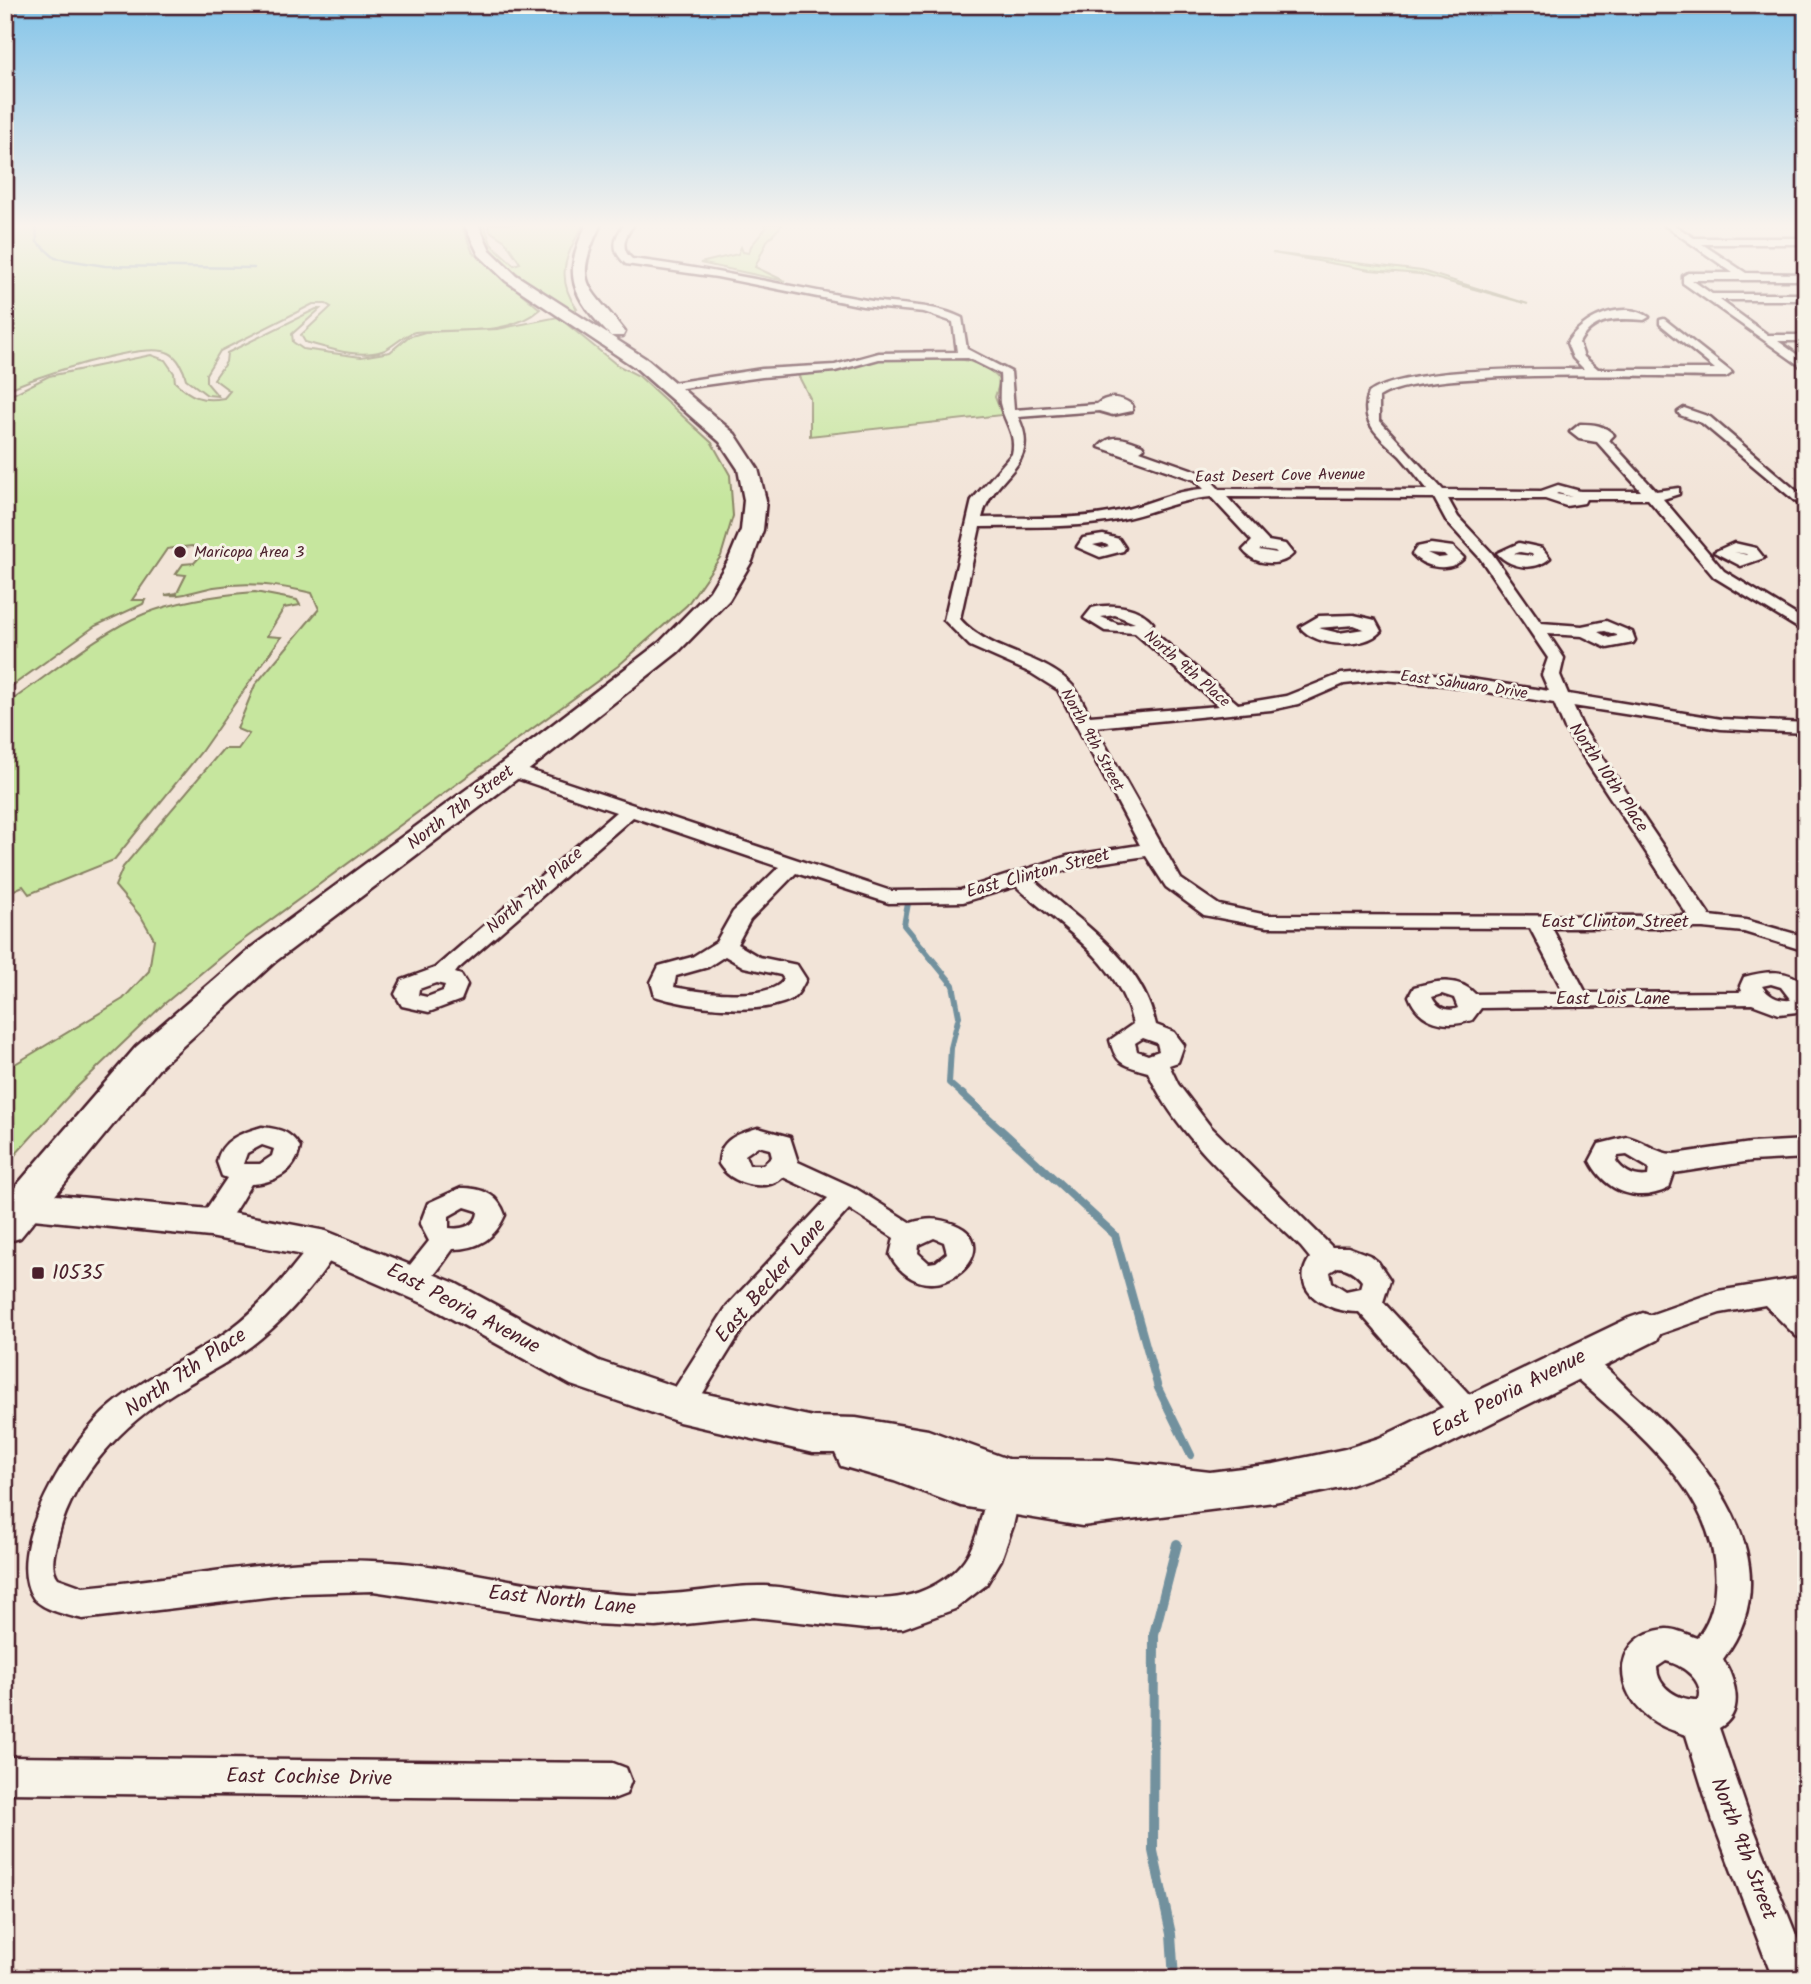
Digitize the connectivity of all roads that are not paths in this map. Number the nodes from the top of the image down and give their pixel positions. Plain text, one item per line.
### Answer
1 (570, 317) edge
2 (601, 317) edge
3 (949, 317) edge
4 (1737, 317) edge
5 (1766, 338) junction
6 (1806, 338) edge
7 (967, 355) junction
8 (642, 364) junction
9 (1806, 367) edge
10 (1595, 373) junction
11 (672, 387) junction
12 (1684, 412) dead end
13 (1012, 414) junction
14 (1600, 438) dead end
15 (1648, 490) junction
16 (1217, 493) junction
17 (1438, 493) junction
18 (1806, 506) edge
19 (1086, 520) junction
20 (974, 523) junction
21 (1097, 539) dead end
22 (1263, 544) dead end
23 (1723, 554) dead end
24 (1455, 555) dead end
25 (1486, 555) junction
26 (1505, 555) dead end
27 (1702, 555) junction
28 (1139, 628) dead end
29 (1537, 628) junction
30 (1806, 628) edge
31 (1587, 631) dead end
32 (1349, 636) dead end
33 (1806, 641) edge
34 (1370, 675) junction
35 (1560, 698) junction
36 (1234, 710) junction
37 (1084, 722) junction
38 (1806, 728) edge
39 (511, 770) junction
40 (630, 810) junction
41 (1152, 849) junction
42 (791, 866) junction
43 (1021, 879) junction
44 (1538, 922) junction
45 (1703, 922) junction
46 (1806, 944) edge
47 (725, 946) junction
48 (442, 975) dead end
49 (1756, 996) dead end
50 (1578, 999) junction
51 (1470, 1001) dead end
52 (1806, 1149) edge
53 (1659, 1163) dead end
54 (783, 1166) dead end
55 (243, 1175) dead end
56 (846, 1195) junction
57 (14, 1216) edge
58 (210, 1223) junction
59 (911, 1236) dead end
60 (446, 1239) dead end
61 (326, 1245) junction
62 (412, 1280) junction
63 (1806, 1288) edge
64 (1770, 1293) junction
65 (1806, 1328) edge
66 (1633, 1333) joint
67 (1576, 1361) junction
68 (679, 1405) junction
69 (1471, 1416) junction
70 (1006, 1487) junction
71 (43, 1585) joint
72 (1701, 1660) junction
73 (1698, 1718) junction
74 (5, 1775) edge
75 (612, 1781) dead end
76 (1793, 1979) edge

1 - 8 main road, North 7th Street
2 - 8 main road, North 7th Street
3 - 7 street
4 - 5 street
5 - 6 street
5 - 9 street
7 - 11 street
7 - 13 street, North 9th Street
8 - 11 main road, North 7th Street
10 - 10 street
10 - 17 street, North 10th Place
11 - 39 main road, North 7th Street
12 - 18 street
13 - 16 street
13 - 20 street, North 9th Street
14 - 15 street
15 - 17 street, East Desert Cove Avenue
15 - 27 street
16 - 17 street, East Desert Cove Avenue
16 - 19 street, East Desert Cove Avenue
16 - 22 street
17 - 25 street, North 10th Place
19 - 20 street, East Desert Cove Avenue
19 - 21 street
20 - 37 street, North 9th Street
23 - 27 street
24 - 25 street
25 - 26 street
25 - 29 street, North 10th Place
27 - 30 street
28 - 36 street, North 9th Place
29 - 31 street
29 - 35 street, North 10th Place
30 - 33 street
32 - 34 street
34 - 35 street, East Sahuaro Drive
34 - 36 street, East Sahuaro Drive
35 - 38 street, East Sahuaro Drive
35 - 45 street, North 10th Place
36 - 37 street, East Sahuaro Drive
37 - 41 street, North 9th Street
39 - 40 street, East Clinton Street
39 - 57 main road, North 7th Street
40 - 42 street, East Clinton Street
40 - 48 street, North 7th Place
41 - 43 street, East Clinton Street
41 - 44 street, East Clinton Street
42 - 43 street, East Clinton Street
42 - 47 street
43 - 69 street
44 - 45 street, East Clinton Street
44 - 50 street
45 - 46 street, East Clinton Street
47 - 47 street
49 - 50 street, East Lois Lane
50 - 51 street, East Lois Lane
52 - 53 street
54 - 56 street
55 - 58 street
56 - 59 street
56 - 68 street, East Becker Lane
57 - 58 street, East Peoria Avenue
58 - 61 street, East Peoria Avenue
60 - 62 street
61 - 62 street, East Peoria Avenue
61 - 71 street, North 7th Place
62 - 68 street, East Peoria Avenue
63 - 64 street, East Peoria Avenue
64 - 65 street
64 - 66 street, East Peoria Avenue
66 - 67 street, East Peoria Avenue
67 - 69 street, East Peoria Avenue
67 - 72 street
68 - 70 street, East Peoria Avenue
69 - 70 street, East Peoria Avenue
70 - 71 street, East North Lane
72 - 73 street
72 - 73 street
73 - 76 street, North 9th Street
74 - 75 street, East Cochise Drive

